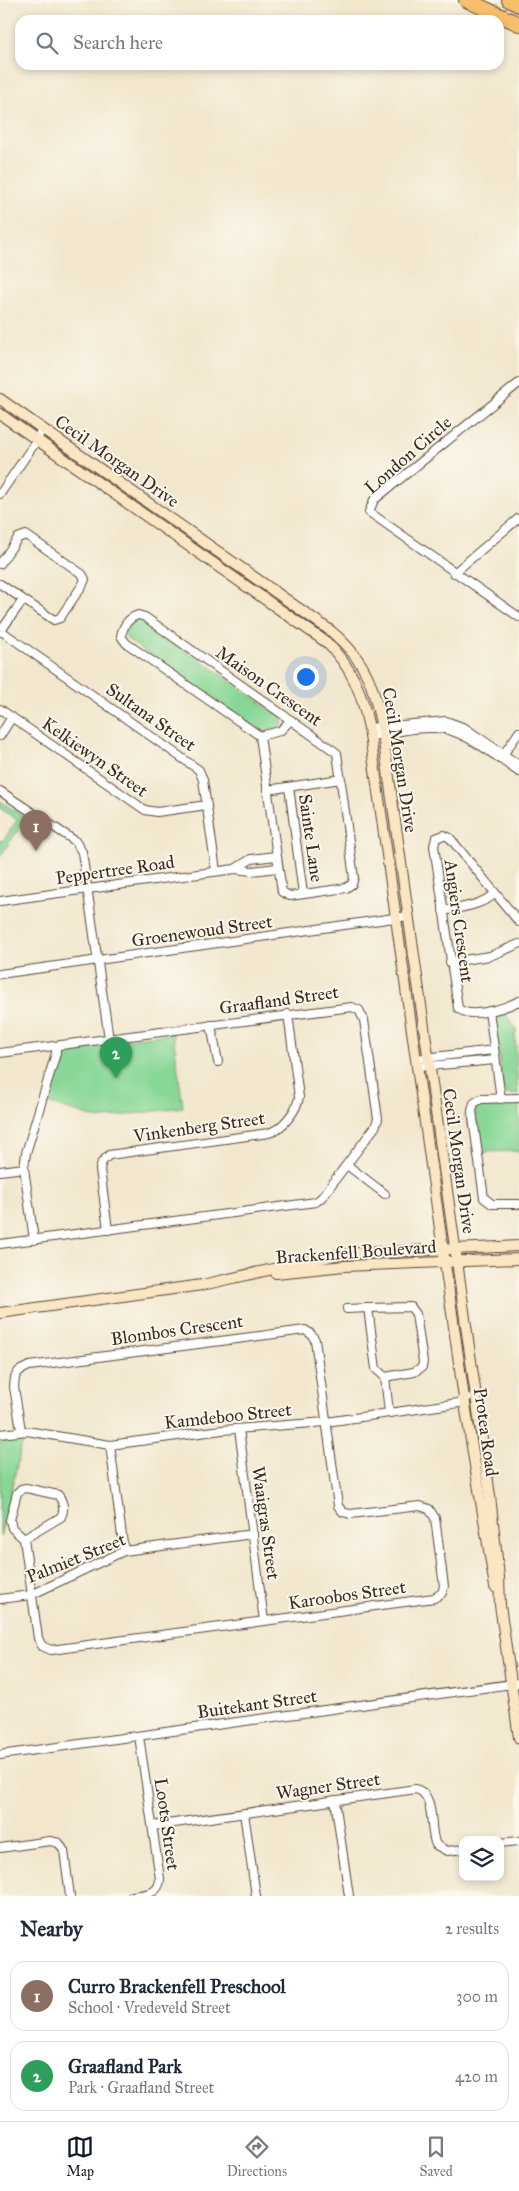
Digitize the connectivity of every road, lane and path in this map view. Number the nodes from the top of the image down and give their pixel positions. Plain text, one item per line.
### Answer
1 (466, 0) edge
2 (509, 0) edge
3 (519, 5) edge
4 (499, 15) edge
5 (504, 17) edge
6 (519, 24) edge
7 (519, 383) edge
8 (0, 399) edge
9 (0, 414) edge
10 (42, 428) junction
11 (37, 440) junction
12 (0, 494) edge
13 (519, 518) edge
14 (0, 564) edge
15 (454, 573) junction
16 (0, 584) edge
17 (23, 600) junction
18 (519, 617) edge
19 (0, 631) edge
20 (0, 709) edge
21 (12, 718) junction
22 (291, 720) junction
23 (382, 730) junction
24 (370, 732) junction
25 (519, 732) edge
26 (0, 736) edge
27 (260, 736) junction
28 (519, 753) edge
29 (502, 757) junction
30 (514, 764) edge
31 (519, 772) edge
32 (340, 779) junction
33 (289, 787) junction
34 (267, 790) junction
35 (0, 791) edge
36 (207, 805) junction
37 (276, 856) junction
38 (277, 868) junction
39 (235, 869) junction
40 (216, 871) junction
41 (88, 889) junction
42 (303, 894) junction
43 (496, 894) junction
44 (0, 901) edge
45 (443, 911) junction
46 (408, 916) junction
47 (396, 918) junction
48 (519, 922) edge
49 (519, 944) edge
50 (98, 961) junction
51 (450, 962) junction
52 (0, 974) edge
53 (519, 1001) edge
54 (489, 1011) junction
55 (288, 1014) junction
56 (212, 1025) junction
57 (109, 1039) junction
58 (56, 1046) junction
59 (494, 1050) junction
60 (0, 1054) edge
61 (460, 1054) junction
62 (495, 1060) junction
63 (428, 1061) junction
64 (218, 1062) dead end
65 (417, 1063) junction
66 (462, 1063) junction
67 (519, 1098) edge
68 (500, 1099) junction
69 (347, 1165) junction
70 (24, 1168) junction
71 (0, 1171) edge
72 (385, 1194) dead end
73 (519, 1204) edge
74 (108, 1230) junction
75 (34, 1240) junction
76 (0, 1244) edge
77 (519, 1246) edge
78 (443, 1249) junction
79 (455, 1249) junction
80 (519, 1259) edge
81 (446, 1262) junction
82 (457, 1262) junction
83 (255, 1274) junction
84 (368, 1308) junction
85 (348, 1309) dead end
86 (0, 1313) edge
87 (385, 1377) junction
88 (477, 1401) junction
89 (463, 1403) junction
90 (389, 1412) junction
91 (326, 1422) junction
92 (238, 1429) junction
93 (21, 1430) junction
94 (0, 1434) edge
95 (110, 1445) junction
96 (253, 1534) junction
97 (24, 1539) junction
98 (124, 1551) junction
99 (31, 1595) junction
100 (0, 1599) edge
101 (500, 1605) junction
102 (264, 1621) junction
103 (515, 1684) edge
104 (140, 1736) junction
105 (519, 1738) edge
106 (0, 1755) edge
107 (335, 1800) junction
108 (244, 1813) junction
109 (153, 1826) junction
110 (519, 1840) edge
111 (504, 1842) edge
112 (0, 1848) edge
113 (459, 1850) edge
114 (70, 1896) edge
115 (132, 1896) edge
116 (256, 1896) edge
117 (349, 1896) edge

1 - 4 highway
2 - 3 highway
5 - 6 highway
7 - 15 street, London Circle
8 - 10 street, Cecil Morgan Drive
9 - 11 street, Cecil Morgan Drive
10 - 11 street
10 - 23 street, Cecil Morgan Drive
11 - 12 street
11 - 24 street, Cecil Morgan Drive
13 - 15 street
14 - 17 street
15 - 18 street, London Circle
16 - 17 street
17 - 19 street
19 - 36 street, Sultana Street
20 - 21 street, Kelkiewyn Street
21 - 26 street
21 - 36 street, Kelkiewyn Street
22 - 27 street
22 - 27 street, Maison Crescent
22 - 32 street, Maison Crescent
23 - 24 street
23 - 29 street
23 - 46 street, Cecil Morgan Drive
24 - 47 street, Cecil Morgan Drive
25 - 29 street
27 - 34 street, Maison Crescent
28 - 30 street
29 - 30 street
30 - 31 street
32 - 33 street, Sainte Lane
32 - 42 street, Maison Crescent
33 - 34 street, Sainte Lane
33 - 42 street, Sainte Lane
34 - 37 street, Maison Crescent
35 - 41 street
36 - 40 street, Sultana Street
37 - 38 street, Maison Crescent
37 - 39 street
38 - 39 street
38 - 42 street, Maison Crescent
39 - 40 street, Peppertree Road
40 - 41 street, Peppertree Road
41 - 44 street, Peppertree Road
41 - 50 street
43 - 45 street
43 - 45 street, Angiers Crescent
43 - 48 street, Angiers Crescent
45 - 51 street, Angiers Crescent
46 - 47 street, Groenewoud Street
46 - 63 street, Cecil Morgan Drive
47 - 50 street, Groenewoud Street
47 - 65 street, Cecil Morgan Drive
49 - 51 street
50 - 52 street, Groenewoud Street
50 - 57 street
51 - 54 street, Angiers Crescent
53 - 54 street, Angiers Crescent
54 - 59 street
55 - 56 street, Graafland Street
55 - 69 street, Graafland Street
55 - 74 street, Vinkenberg Street
56 - 57 street, Graafland Street
56 - 64 street
57 - 58 street, Graafland Street
58 - 60 street, Graafland Street
58 - 70 street
59 - 61 street
59 - 62 street
61 - 63 street
61 - 66 street
62 - 66 street
62 - 68 street
63 - 65 street
63 - 66 street
63 - 79 street, Cecil Morgan Drive
65 - 78 street, Cecil Morgan Drive
67 - 68 street
68 - 73 street
69 - 72 street
69 - 74 street, Graafland Street
70 - 71 street
70 - 75 street
74 - 75 street, Graafland Street
75 - 76 street, Graafland Street
77 - 79 street, Brackenfell Boulevard
78 - 79 street, Brackenfell Boulevard
78 - 81 street, Cecil Morgan Drive
78 - 83 street, Brackenfell Boulevard
79 - 82 street, Cecil Morgan Drive
80 - 82 street, Brackenfell Boulevard
81 - 82 street, Brackenfell Boulevard
81 - 83 street, Brackenfell Boulevard
81 - 89 street, Protea Road
82 - 88 street, Protea Road
83 - 86 street, Brackenfell Boulevard
84 - 85 street
84 - 87 street
84 - 87 street
87 - 90 street
88 - 89 street, Kamdeboo Street
88 - 101 street, Protea Road
89 - 90 street, Kamdeboo Street
89 - 101 street, Protea Road
90 - 91 street, Kamdeboo Street
91 - 92 street, Kamdeboo Street
91 - 93 street, Blombos Crescent
91 - 102 street, Karoobos Street
92 - 95 street, Kamdeboo Street
92 - 96 street, Waaigras Street
93 - 94 street, Kamdeboo Street
93 - 95 street, Kamdeboo Street
95 - 98 street
96 - 98 street, Palmiet Street
96 - 102 street, Waaigras Street
97 - 97 street
97 - 99 street, Karoobos Street
98 - 99 street, Palmiet Street
99 - 100 street, Palmiet Street
99 - 102 street, Karoobos Street
101 - 103 street, Protea Road
103 - 104 street, Buitekant Street
103 - 105 street, Protea Road
104 - 106 street, Buitekant Street
104 - 109 street, Loots Street
107 - 108 street, Wagner Street
107 - 113 street, Wagner Street
107 - 117 street
108 - 109 street, Wagner Street
108 - 116 street
109 - 115 street, Loots Street
110 - 111 street
112 - 114 street

